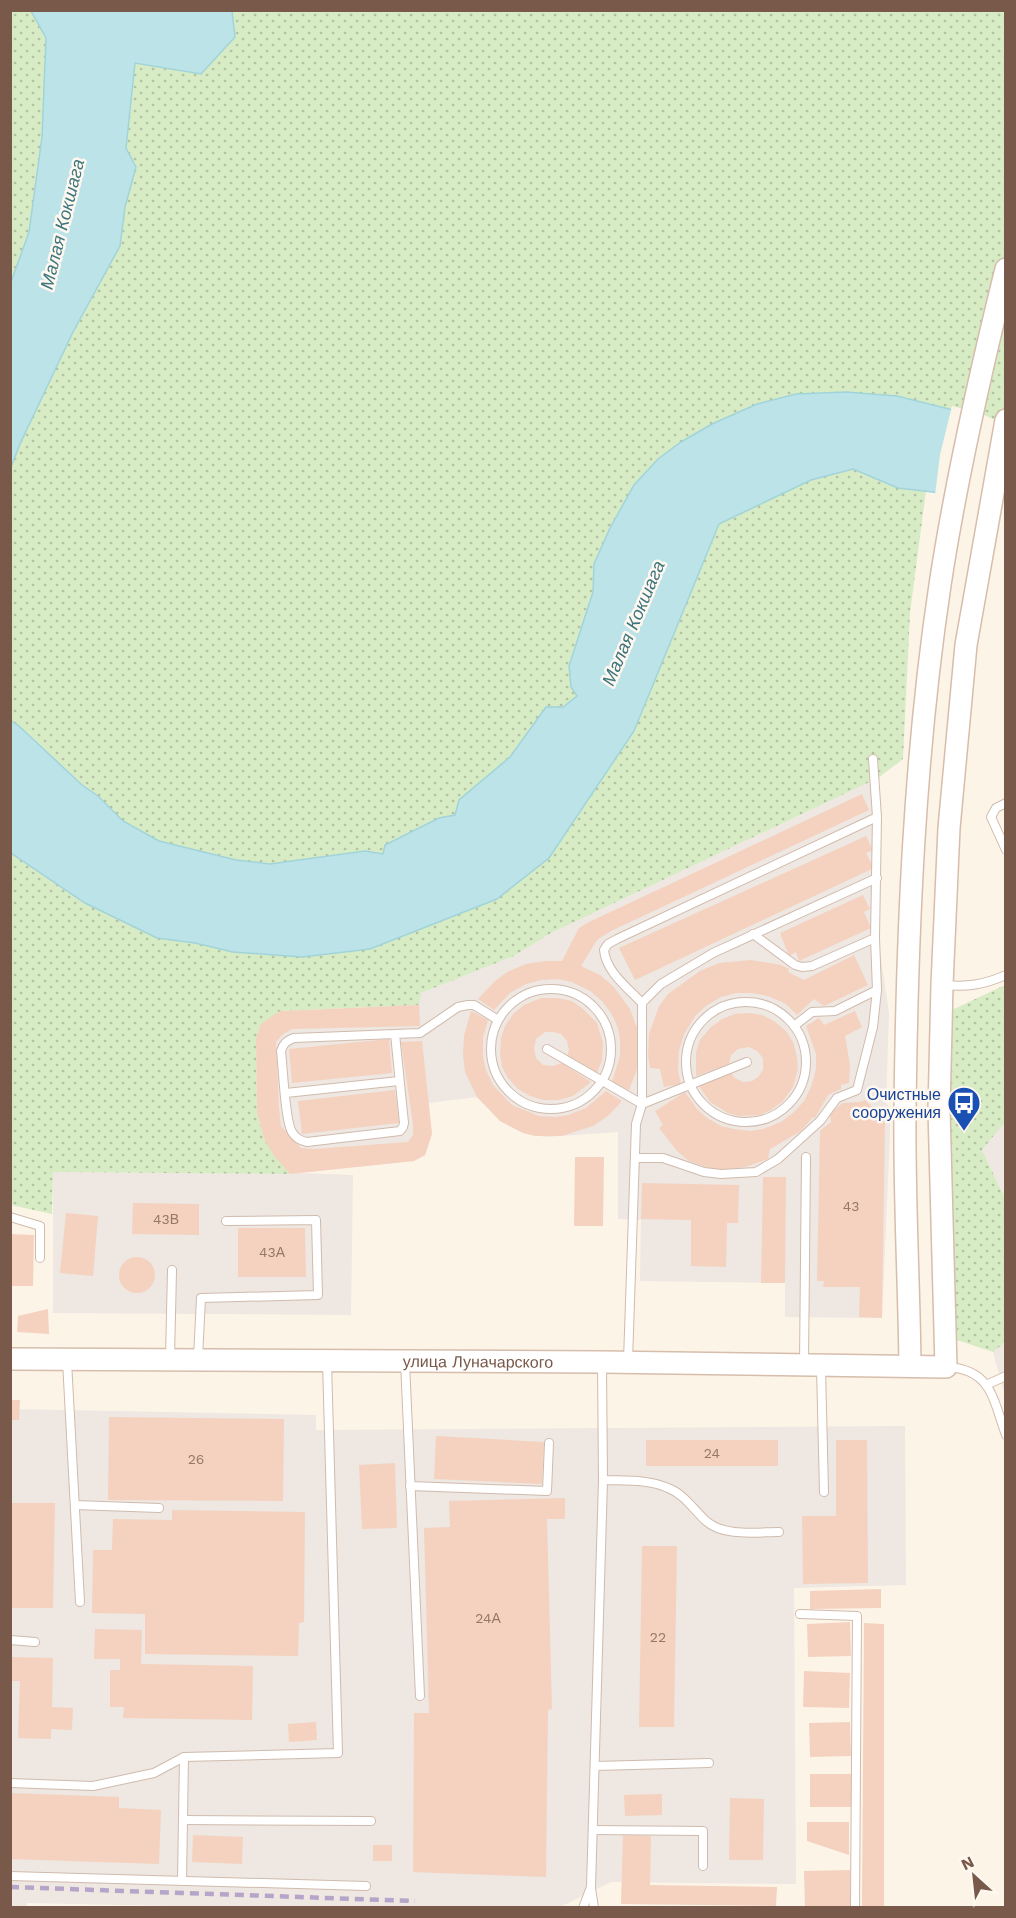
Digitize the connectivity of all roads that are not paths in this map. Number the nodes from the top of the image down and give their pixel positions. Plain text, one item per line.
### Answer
1 (1005, 270) edge
2 (1005, 420) edge
3 (873, 759) dead end
4 (1005, 803) edge
5 (877, 817) junction
6 (1005, 850) edge
7 (877, 878) junction
8 (753, 934) junction
9 (875, 938) junction
10 (1005, 975) edge
11 (942, 985) junction
12 (877, 990) junction
13 (642, 1002) junction
14 (498, 1020) junction
15 (794, 1026) junction
16 (394, 1034) junction
17 (547, 1049) dead end
18 (747, 1062) dead end
19 (399, 1081) junction
20 (602, 1081) junction
21 (690, 1085) junction
22 (286, 1093) junction
23 (642, 1104) junction
24 (806, 1157) dead end
25 (635, 1158) junction
26 (10, 1217) edge
27 (226, 1221) dead end
28 (40, 1258) dead end
29 (172, 1270) dead end
30 (10, 1359) edge
31 (67, 1359) junction
32 (170, 1360) junction
33 (198, 1360) junction
34 (327, 1360) junction
35 (405, 1361) junction
36 (602, 1362) junction
37 (628, 1363) junction
38 (813, 1365) junction
39 (910, 1366) junction
40 (946, 1367) junction
41 (1005, 1376) edge
42 (986, 1385) junction
43 (1005, 1435) edge
44 (549, 1443) dead end
45 (603, 1480) junction
46 (411, 1485) junction
47 (824, 1492) dead end
48 (75, 1505) junction
49 (159, 1508) dead end
50 (779, 1532) dead end
51 (80, 1602) dead end
52 (800, 1614) dead end
53 (10, 1640) edge
54 (35, 1642) dead end
55 (420, 1696) dead end
56 (183, 1757) junction
57 (710, 1762) dead end
58 (595, 1766) junction
59 (10, 1783) edge
60 (183, 1820) junction
61 (371, 1821) dead end
62 (593, 1830) junction
63 (703, 1866) dead end
64 (10, 1876) edge
65 (182, 1881) junction
66 (366, 1886) dead end
67 (591, 1887) junction
68 (583, 1908) edge
69 (594, 1908) edge
70 (855, 1908) edge

1 - 39 main road
2 - 11 main road
3 - 5 lane
4 - 6 lane
5 - 7 lane
5 - 13 lane
7 - 8 lane
7 - 9 lane
8 - 9 lane
8 - 13 lane
9 - 12 lane
10 - 11 lane
11 - 40 main road
12 - 15 lane
12 - 25 lane
13 - 23 lane
14 - 16 lane
14 - 20 lane
14 - 20 lane
15 - 21 lane
15 - 21 lane
16 - 19 lane
16 - 22 lane
17 - 20 lane
18 - 21 lane
19 - 22 lane
19 - 22 lane
20 - 23 lane
21 - 23 lane
23 - 25 lane
24 - 38 lane
25 - 37 lane
26 - 28 lane
27 - 33 lane
29 - 32 lane
30 - 31 main road, улица Луначарского
31 - 32 main road, улица Луначарского
31 - 48 lane
32 - 33 main road, улица Луначарского
33 - 34 main road, улица Луначарского
34 - 35 main road, улица Луначарского
34 - 56 lane
35 - 36 main road, улица Луначарского
35 - 46 lane
36 - 37 main road, улица Луначарского
36 - 45 lane
37 - 38 main road, улица Луначарского
38 - 39 main road, улица Луначарского
38 - 47 lane
39 - 40 main road, улица Луначарского
40 - 42 lane
41 - 42 lane
42 - 43 lane
44 - 46 lane
45 - 50 lane
45 - 58 lane
46 - 55 lane
48 - 49 lane
48 - 51 lane
52 - 70 lane
53 - 54 lane
56 - 59 lane
56 - 60 lane
57 - 58 lane
58 - 62 lane
60 - 61 lane
60 - 65 lane
62 - 63 lane
62 - 67 lane
64 - 65 lane
65 - 66 lane
67 - 68 lane
67 - 69 lane

